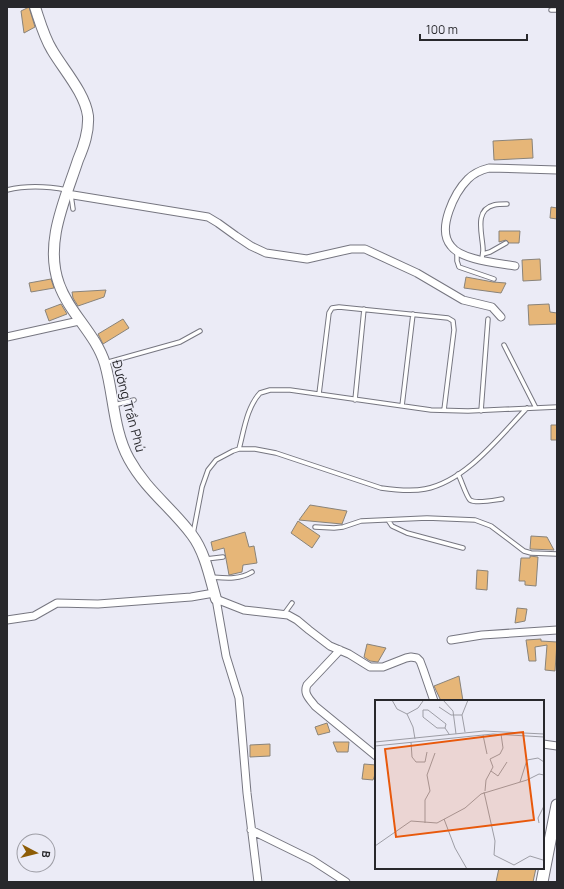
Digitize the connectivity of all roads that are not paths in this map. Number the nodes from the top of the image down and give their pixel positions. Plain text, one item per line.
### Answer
1 (35, 7) edge
2 (551, 10) dead end
3 (557, 10) edge
4 (557, 170) edge
5 (7, 190) edge
6 (69, 193) junction
7 (507, 204) dead end
8 (73, 209) dead end
9 (506, 243) dead end
10 (457, 252) junction
11 (482, 256) junction
12 (514, 266) dead end
13 (494, 279) dead end
14 (364, 309) junction
15 (413, 314) junction
16 (502, 317) dead end
17 (488, 319) dead end
18 (79, 321) junction
19 (200, 331) dead end
20 (12, 336) edge
21 (504, 345) dead end
22 (105, 363) junction
23 (319, 394) junction
24 (134, 400) dead end
25 (355, 400) junction
26 (114, 405) junction
27 (402, 406) junction
28 (527, 408) junction
29 (536, 408) junction
30 (557, 408) edge
31 (444, 410) junction
32 (481, 411) junction
33 (239, 449) junction
34 (458, 474) junction
35 (502, 499) dead end
36 (388, 520) junction
37 (315, 527) dead end
38 (192, 535) junction
39 (462, 548) dead end
40 (557, 554) edge
41 (223, 557) dead end
42 (204, 560) junction
43 (252, 572) dead end
44 (209, 577) junction
45 (215, 596) junction
46 (292, 603) dead end
47 (284, 614) junction
48 (7, 620) edge
49 (557, 630) edge
50 (451, 640) dead end
51 (340, 650) junction
52 (434, 700) edge
53 (544, 744) edge
54 (557, 746) edge
55 (375, 755) edge
56 (557, 805) edge
57 (251, 830) junction
58 (258, 882) edge
59 (346, 882) edge
60 (542, 882) edge

1 - 6 street, Đường Trần Phú
2 - 3 lane
4 - 10 street
5 - 6 lane
6 - 8 lane
6 - 16 street
6 - 18 street, Đường Trần Phú
7 - 11 lane
9 - 11 lane
10 - 11 street
10 - 13 lane
11 - 12 street
14 - 15 lane
14 - 23 lane
14 - 25 lane
15 - 27 lane
15 - 31 lane
17 - 32 lane
18 - 20 street
18 - 22 street, Đường Trần Phú
19 - 22 lane
21 - 29 lane
22 - 26 street, Đường Trần Phú
23 - 25 lane
23 - 33 lane
24 - 26 lane
25 - 27 lane
26 - 38 street, Đường Trần Phú
27 - 31 lane
28 - 29 lane
28 - 32 lane
28 - 34 lane
29 - 30 lane
31 - 32 lane
33 - 34 lane
33 - 38 lane
34 - 35 lane
36 - 37 lane
36 - 39 lane
36 - 40 lane
38 - 42 street, Đường Trần Phú
41 - 42 lane
42 - 44 street, Đường Trần Phú
43 - 44 lane
44 - 45 street, Đường Trần Phú
45 - 47 street
45 - 48 street
45 - 57 street
46 - 47 lane
47 - 51 street
49 - 50 street
51 - 52 street
51 - 55 street
53 - 54 street
56 - 60 main road
57 - 58 street
57 - 59 street

